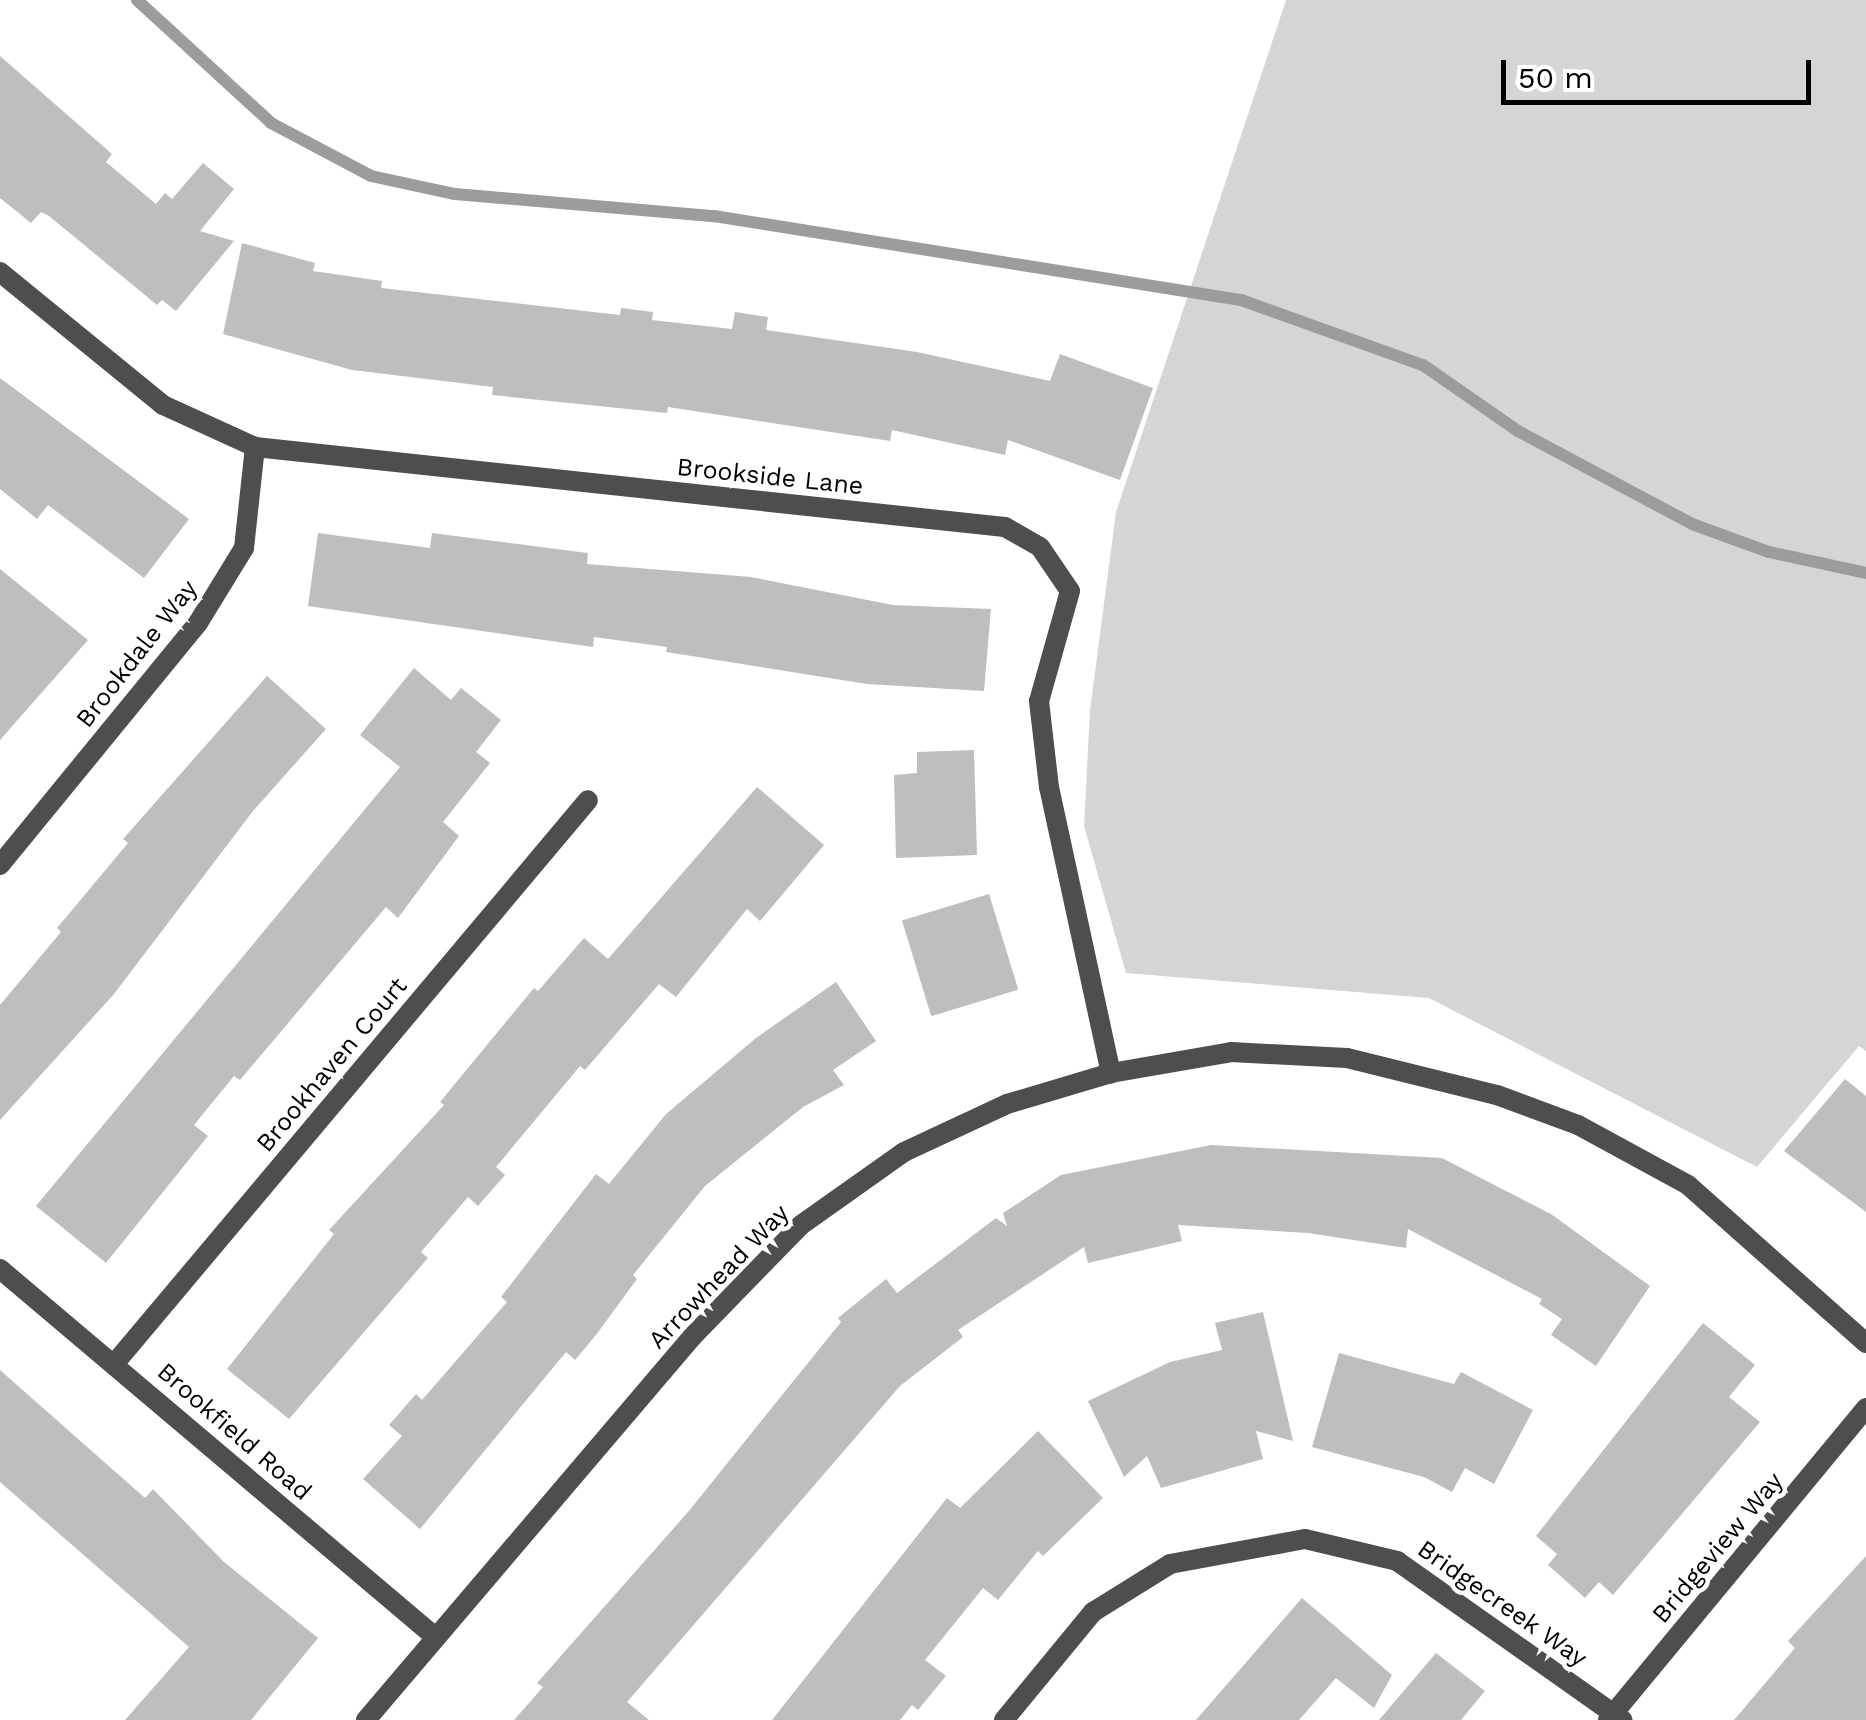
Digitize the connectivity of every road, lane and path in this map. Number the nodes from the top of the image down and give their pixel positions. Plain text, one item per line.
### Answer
1 (0, 272) edge
2 (255, 447) junction
3 (588, 800) dead end
4 (0, 865) edge
5 (1111, 1073) junction
6 (0, 1269) edge
7 (1866, 1343) edge
8 (115, 1363) junction
9 (1866, 1408) edge
10 (433, 1635) junction
11 (1614, 1718) edge
12 (366, 1720) edge
13 (1004, 1720) edge

1 - 2 street, Brookside Lane
2 - 4 street, Brookdale Way
2 - 5 street, Brookside Lane
3 - 8 street, Brookhaven Court
5 - 7 street, Arrowhead Way
5 - 10 street, Arrowhead Way
6 - 8 street, Brookfield Road
8 - 10 street, Brookfield Road
9 - 11 street, Bridgeview Way
10 - 12 street, Arrowhead Way
11 - 13 street, Bridgecreek Way

